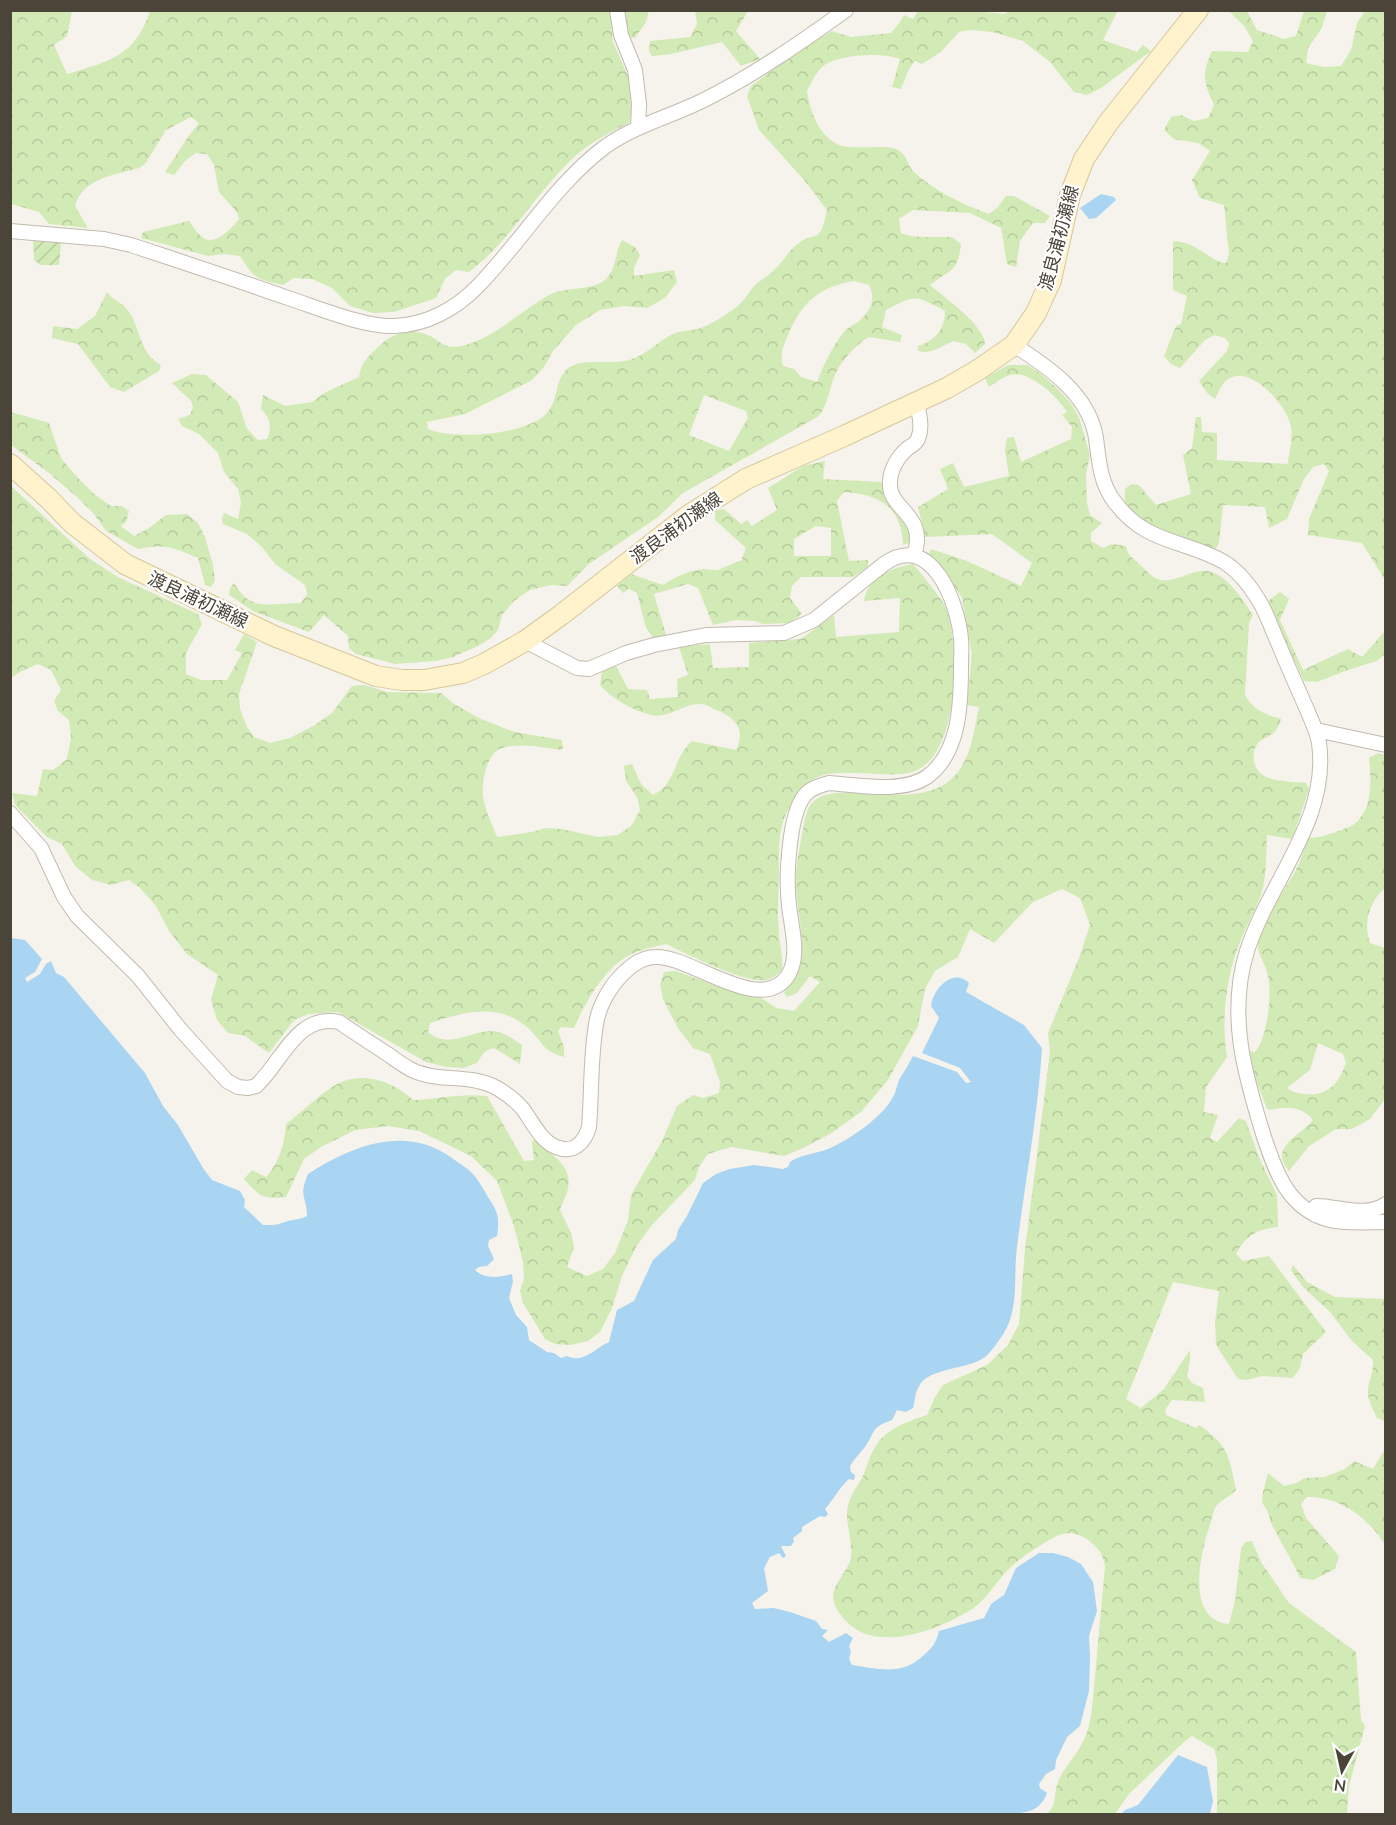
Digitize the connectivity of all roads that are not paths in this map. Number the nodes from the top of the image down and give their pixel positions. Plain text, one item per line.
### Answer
1 (618, 10) edge
2 (846, 10) edge
3 (1198, 10) edge
4 (638, 128) junction
5 (10, 231) edge
6 (1014, 345) junction
7 (917, 402) junction
8 (10, 464) edge
9 (914, 555) junction
10 (525, 641) junction
11 (1316, 730) junction
12 (1386, 746) edge
13 (10, 813) edge
14 (1386, 1204) edge
15 (1315, 1215) junction
16 (1386, 1222) edge

1 - 4 street
2 - 4 street
3 - 6 main road, 渡良浦初瀬線
4 - 5 street
6 - 7 main road, 渡良浦初瀬線
6 - 11 street
7 - 9 street
7 - 10 main road, 渡良浦初瀬線
8 - 10 main road, 渡良浦初瀬線
9 - 10 street
9 - 13 street
11 - 12 street
11 - 15 street
14 - 15 street
15 - 16 street

